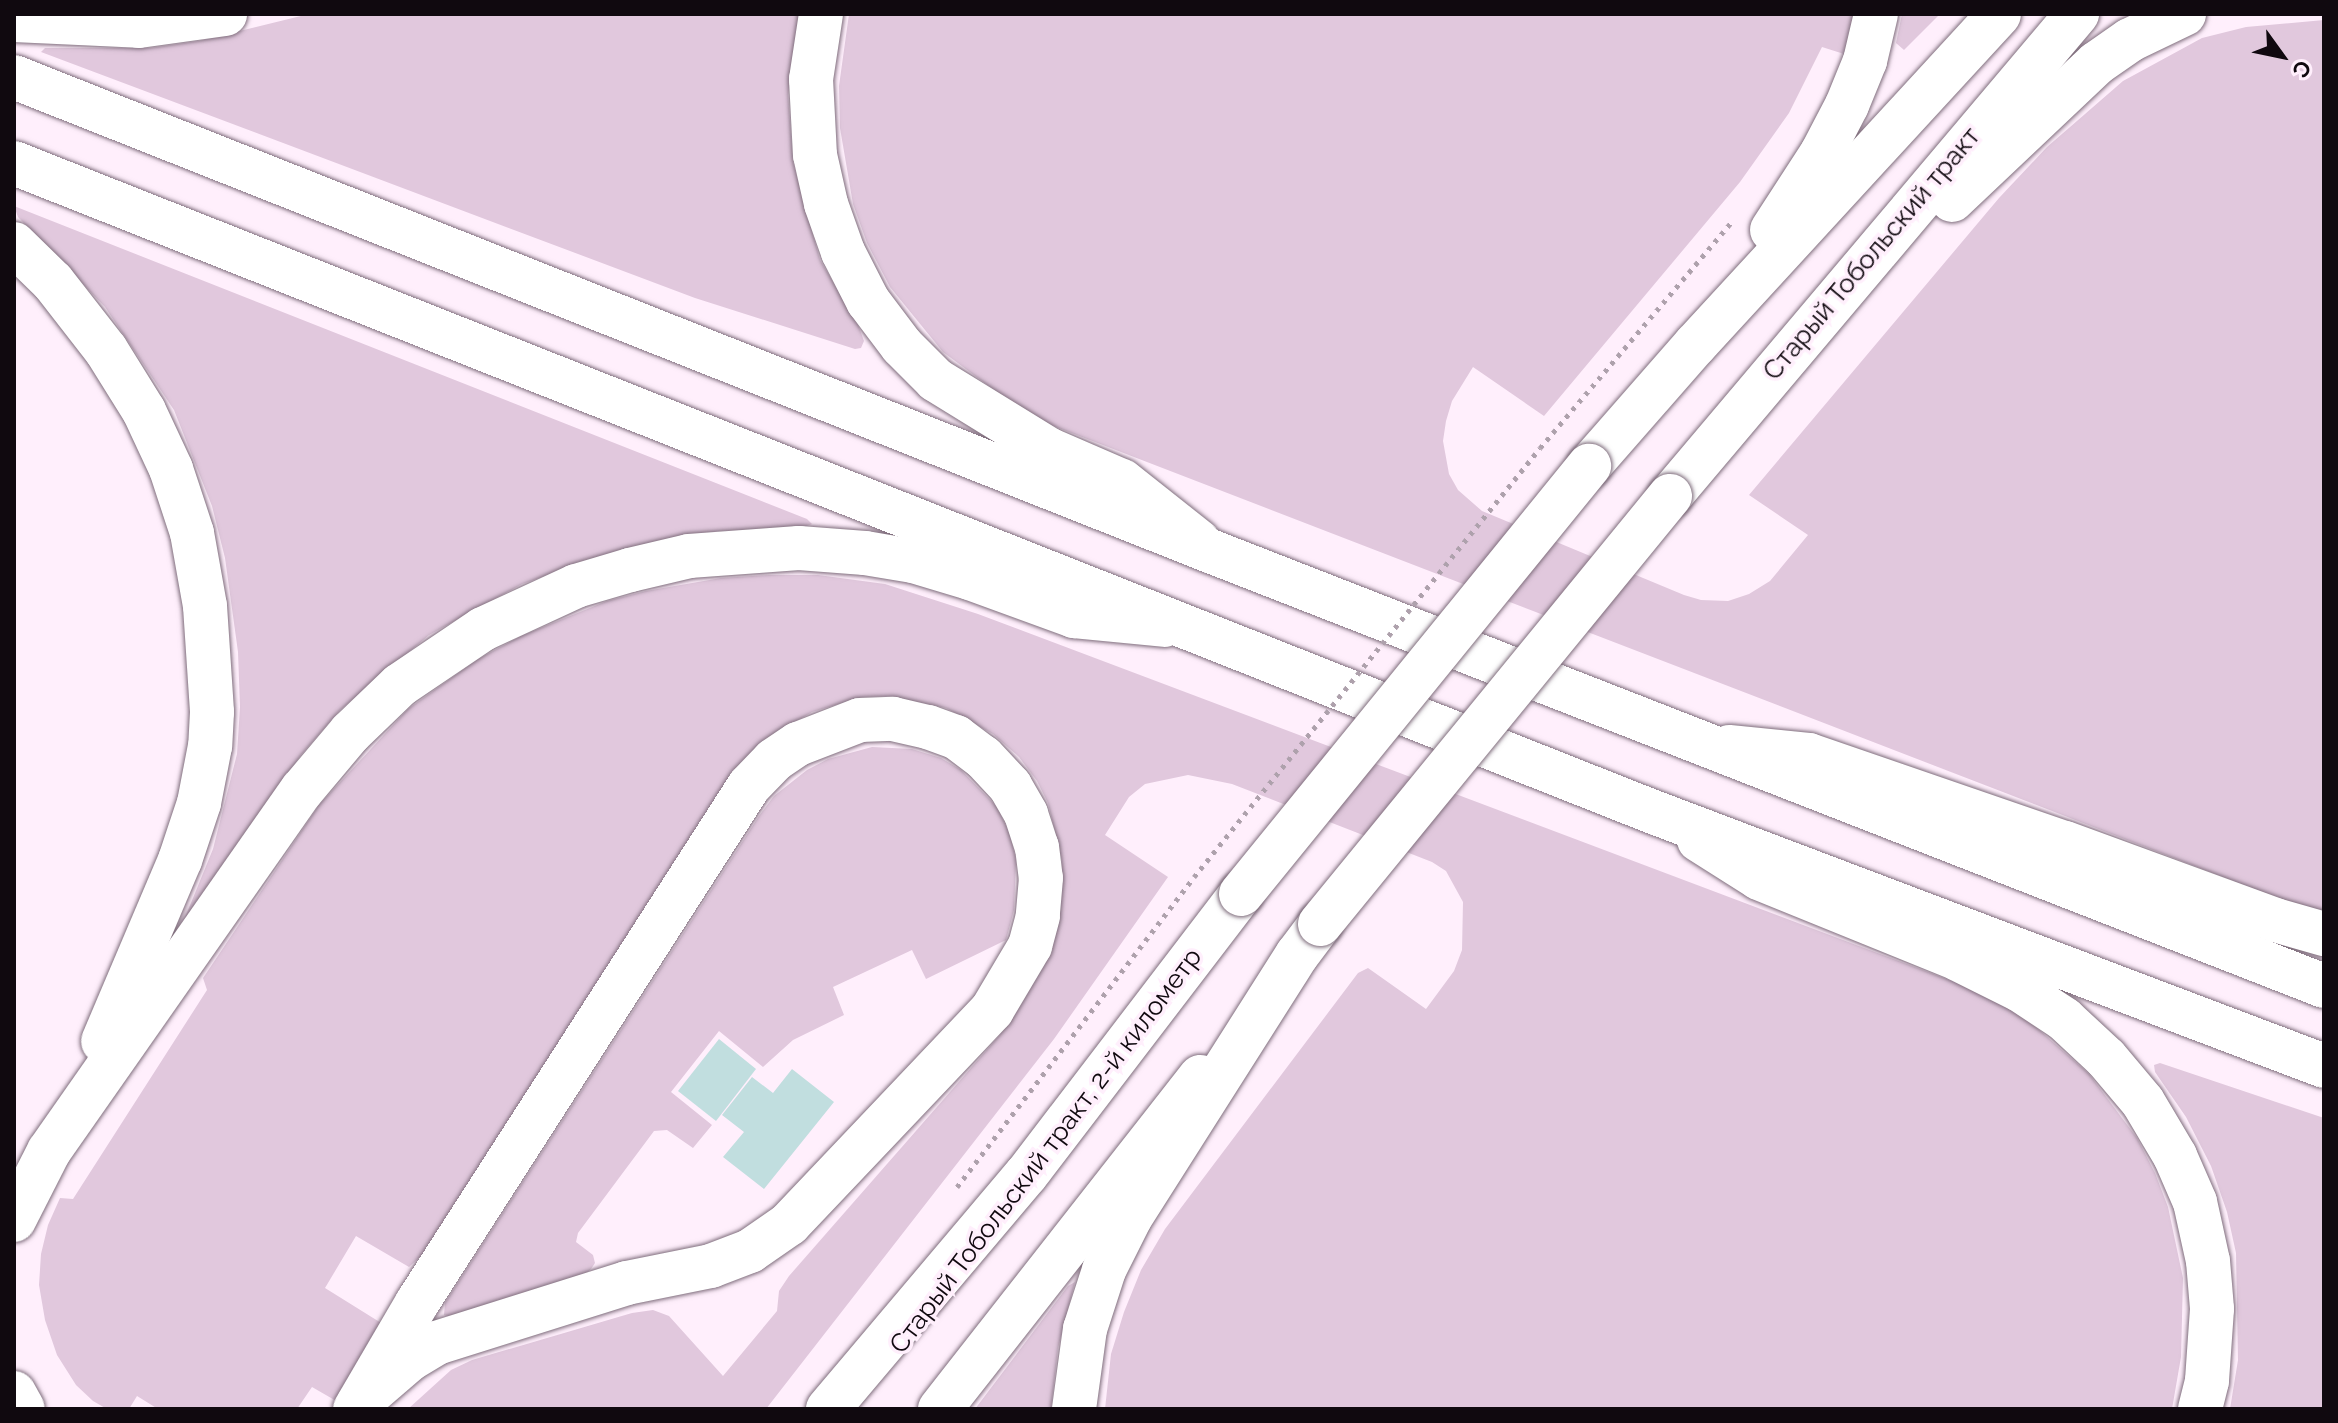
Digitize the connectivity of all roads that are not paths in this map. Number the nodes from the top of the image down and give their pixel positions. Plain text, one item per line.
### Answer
1 (225, 14) edge
2 (821, 14) edge
3 (1876, 14) edge
4 (1999, 14) edge
5 (2077, 14) edge
6 (2184, 14) edge
7 (14, 20) edge
8 (14, 77) edge
9 (14, 163) edge
10 (14, 244) edge
11 (1695, 345) junction
12 (1745, 404) junction
13 (1210, 551) junction
14 (1179, 626) junction
15 (1714, 745) junction
16 (1656, 813) junction
17 (2324, 934) edge
18 (1308, 939) junction
19 (2324, 986) edge
20 (2324, 1066) edge
21 (59, 1136) junction
22 (1026, 1175) junction
23 (14, 1194) edge
24 (14, 1220) edge
25 (14, 1393) edge
26 (357, 1406) edge
27 (23, 1409) edge
28 (828, 1409) edge
29 (852, 1409) edge
30 (940, 1409) edge
31 (1074, 1409) edge
32 (2200, 1409) edge

1 - 7 main road
2 - 13 main road
3 - 11 main road
4 - 11 main road
5 - 12 main road, Старый Тобольский тракт
6 - 12 main road
8 - 13 main road
9 - 14 main road
10 - 21 main road
11 - 22 main road, Старый Тобольский тракт, 2-й километр, bridge
12 - 18 main road, Старый Тобольский тракт, bridge
13 - 15 main road
14 - 16 main road
14 - 21 main road
15 - 17 main road
15 - 19 main road
16 - 20 main road
16 - 32 main road
18 - 30 main road
18 - 31 main road
21 - 23 main road
21 - 24 main road
22 - 28 main road
22 - 29 main road, Старый Тобольский тракт, 2-й километр
25 - 27 main road
26 - 26 main road

